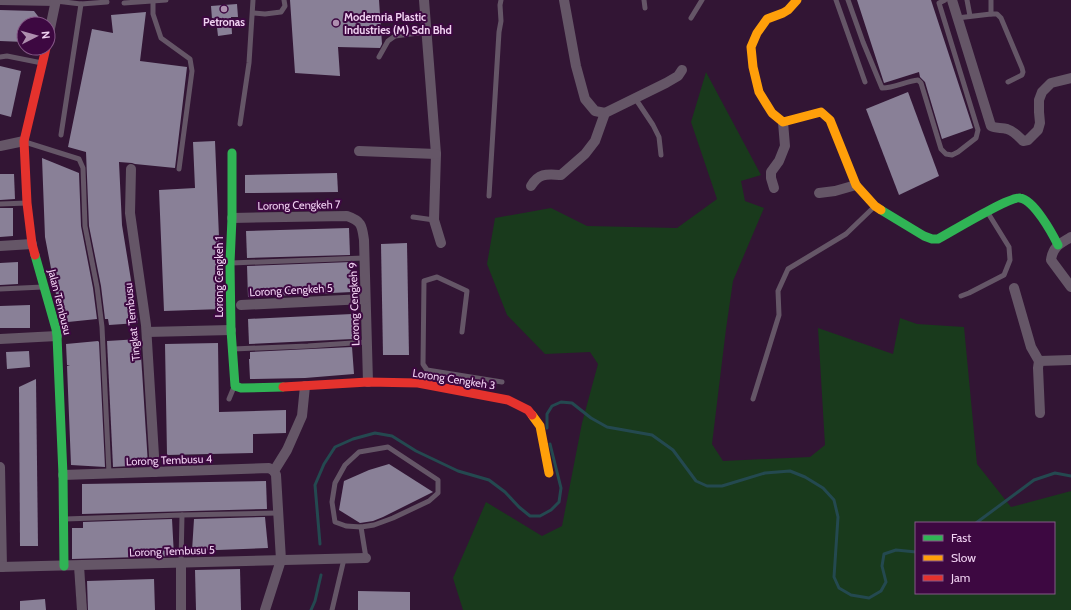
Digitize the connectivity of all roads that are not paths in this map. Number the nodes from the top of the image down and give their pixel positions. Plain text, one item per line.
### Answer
1 (0, 0) edge
2 (56, 0) edge
3 (153, 0) edge
4 (166, 0) edge
5 (253, 0) edge
6 (284, 0) edge
7 (424, 0) edge
8 (501, 0) edge
9 (564, 0) edge
10 (644, 0) edge
11 (702, 0) edge
12 (797, 0) edge
13 (836, 0) edge
14 (848, 0) edge
15 (945, 0) edge
16 (952, 0) edge
17 (967, 0) edge
18 (991, 0) edge
19 (938, 1) edge
20 (107, 2) dead end
21 (81, 4) junction
22 (124, 4) dead end
23 (645, 8) dead end
24 (253, 13) junction
25 (991, 14) junction
26 (53, 16) edge
27 (970, 16) junction
28 (691, 18) dead end
29 (957, 18) junction
30 (426, 32) junction
31 (44, 56) edge
32 (0, 57) edge
33 (379, 58) dead end
34 (43, 64) junction
35 (682, 70) dead end
36 (1071, 78) edge
37 (865, 82) dead end
38 (1008, 82) dead end
39 (635, 98) junction
40 (605, 113) junction
41 (783, 122) junction
42 (240, 124) dead end
43 (61, 135) dead end
44 (24, 141) junction
45 (0, 146) edge
46 (358, 151) dead end
47 (232, 153) dead end
48 (436, 154) junction
49 (661, 155) dead end
50 (131, 169) dead end
51 (179, 169) dead end
52 (856, 185) junction
53 (531, 186) dead end
54 (774, 188) dead end
55 (819, 193) dead end
56 (489, 196) dead end
57 (28, 203) junction
58 (0, 204) edge
59 (875, 206) junction
60 (987, 212) junction
61 (413, 217) dead end
62 (232, 218) junction
63 (434, 220) junction
64 (362, 226) joint
65 (1071, 237) edge
66 (441, 243) dead end
67 (32, 244) junction
68 (1058, 245) junction
69 (0, 246) edge
70 (364, 258) junction
71 (230, 263) junction
72 (44, 287) junction
73 (1071, 287) edge
74 (1014, 288) dead end
75 (0, 289) edge
76 (961, 296) dead end
77 (365, 299) junction
78 (241, 305) dead end
79 (231, 330) junction
80 (147, 332) junction
81 (462, 332) dead end
82 (57, 336) junction
83 (0, 339) edge
84 (368, 342) junction
85 (232, 349) junction
86 (1071, 360) edge
87 (1039, 361) junction
88 (459, 375) junction
89 (368, 382) junction
90 (502, 382) dead end
91 (235, 386) junction
92 (305, 386) junction
93 (457, 386) junction
94 (229, 399) dead end
95 (753, 399) dead end
96 (1040, 413) dead end
97 (0, 467) edge
98 (274, 471) junction
99 (154, 472) junction
100 (109, 473) junction
101 (549, 473) dead end
102 (63, 474) junction
103 (278, 513) junction
104 (182, 515) junction
105 (64, 519) junction
106 (362, 527) junction
107 (366, 558) joint
108 (344, 559) junction
109 (281, 560) junction
110 (181, 563) junction
111 (64, 566) junction
112 (79, 566) junction
113 (1, 567) edge
114 (82, 610) edge
115 (181, 610) edge
116 (265, 610) edge
117 (332, 610) edge

1 - 2 street
2 - 21 lane
2 - 26 street
3 - 4 lane
3 - 22 lane
3 - 51 lane
5 - 24 lane
6 - 24 lane
7 - 30 street
8 - 56 lane
9 - 40 street
10 - 23 lane
11 - 28 lane
12 - 41 street
13 - 37 lane
14 - 19 lane
15 - 19 lane
16 - 29 street
17 - 27 lane
18 - 25 lane
20 - 21 lane
21 - 43 lane
24 - 42 lane
25 - 27 lane
25 - 38 lane
27 - 29 lane
29 - 36 street
30 - 33 lane
30 - 48 street
31 - 34 street, Jalan Tembusu
32 - 34 lane
34 - 44 street, Jalan Tembusu
35 - 39 street
39 - 40 street
39 - 49 lane
40 - 53 street
41 - 52 street
41 - 54 street
44 - 45 street
44 - 57 street, Jalan Tembusu
44 - 100 lane
46 - 48 street
47 - 62 street, Lorong Cengkeh 1
48 - 63 street
50 - 80 street, Tingkat Tembusu
52 - 55 street
52 - 59 street
57 - 58 lane
57 - 67 street, Jalan Tembusu
59 - 60 street
59 - 95 lane
60 - 68 street
60 - 76 lane
61 - 63 lane
62 - 64 street, Lorong Cengkeh 7
62 - 71 street, Lorong Cengkeh 1
63 - 66 street
64 - 70 street, Lorong Cengkeh 9
65 - 68 street
67 - 69 street
67 - 72 street, Jalan Tembusu
68 - 73 street
70 - 71 lane
70 - 77 street, Lorong Cengkeh 9
71 - 79 street, Lorong Cengkeh 1
72 - 75 lane
72 - 82 street, Jalan Tembusu
74 - 87 street
77 - 78 street, Lorong Cengkeh 5
77 - 84 street, Lorong Cengkeh 9
79 - 80 street
79 - 85 street, Lorong Cengkeh 1
80 - 99 street, Tingkat Tembusu
81 - 88 lane
82 - 83 street
82 - 102 street, Jalan Tembusu
84 - 85 lane
84 - 89 street, Lorong Cengkeh 9
85 - 91 street, Lorong Cengkeh 1
86 - 87 street
87 - 96 street
88 - 90 lane
88 - 93 lane
89 - 92 street, Lorong Cengkeh 3
89 - 93 street, Lorong Cengkeh 3
91 - 92 street, Lorong Cengkeh 3
91 - 94 lane, Lorong Cengkeh 1
92 - 98 street
93 - 101 street, Lorong Cengkeh 3
97 - 113 street
98 - 99 street, Lorong Tembusu 4
98 - 103 street
99 - 100 street, Lorong Tembusu 4
100 - 102 street, Lorong Tembusu 4
102 - 105 street, Jalan Tembusu
103 - 104 lane
103 - 109 street
104 - 105 lane
104 - 110 lane
105 - 111 street, Jalan Tembusu
106 - 106 lane
106 - 107 lane
107 - 108 street, Lorong Tembusu 5
108 - 109 street, Lorong Tembusu 5
108 - 117 lane
109 - 110 street, Lorong Tembusu 5
109 - 116 street
110 - 112 street, Lorong Tembusu 5
110 - 115 street
111 - 112 street, Lorong Tembusu 5
111 - 113 street, Lorong Tembusu 5
112 - 114 street

